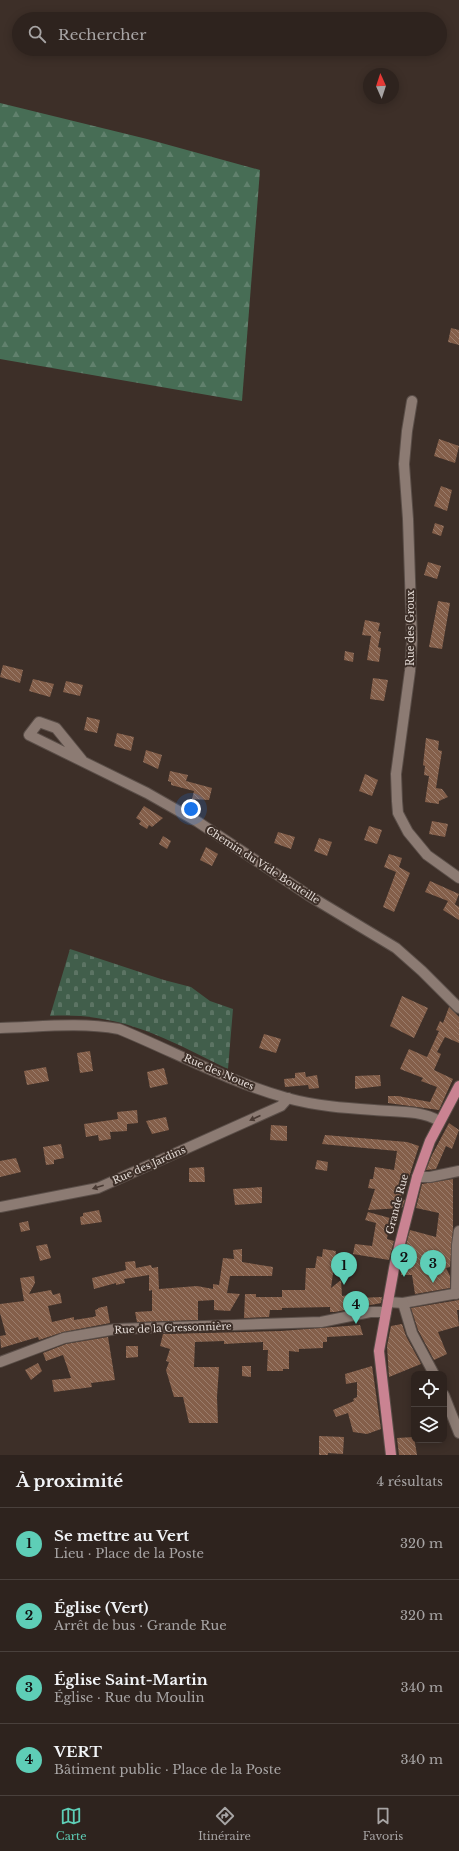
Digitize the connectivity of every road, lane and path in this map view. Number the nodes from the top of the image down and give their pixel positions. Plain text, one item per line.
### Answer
1 (412, 401) dead end
2 (82, 760) junction
3 (459, 878) edge
4 (459, 1008) edge
5 (0, 1028) edge
6 (459, 1086) edge
7 (288, 1098) junction
8 (439, 1121) junction
9 (459, 1171) edge
10 (417, 1177) junction
11 (0, 1207) edge
12 (459, 1231) edge
13 (458, 1294) edge
14 (403, 1303) junction
15 (387, 1307) junction
16 (0, 1362) edge
17 (432, 1371) edge
18 (447, 1403) edge
19 (459, 1433) edge
20 (391, 1455) edge

1 - 3 street, Rue des Groux
2 - 2 street, Chemin du Vide Bouteille
2 - 4 street, Chemin du Vide Bouteille
5 - 7 street, Rue des Noues
6 - 8 main road, Grande Rue
7 - 8 street, Rue des Noues
7 -> 11 street, Rue des Jardins
8 - 10 main road, Grande Rue
9 - 10 street
10 - 15 main road, Grande Rue
12 - 13 street
13 - 14 street, Rue de la Cressonnière
14 - 15 street, Rue de la Cressonnière
14 - 17 street
15 - 16 street, Rue de la Cressonnière
15 - 20 main road, Grande Rue
18 - 19 street

